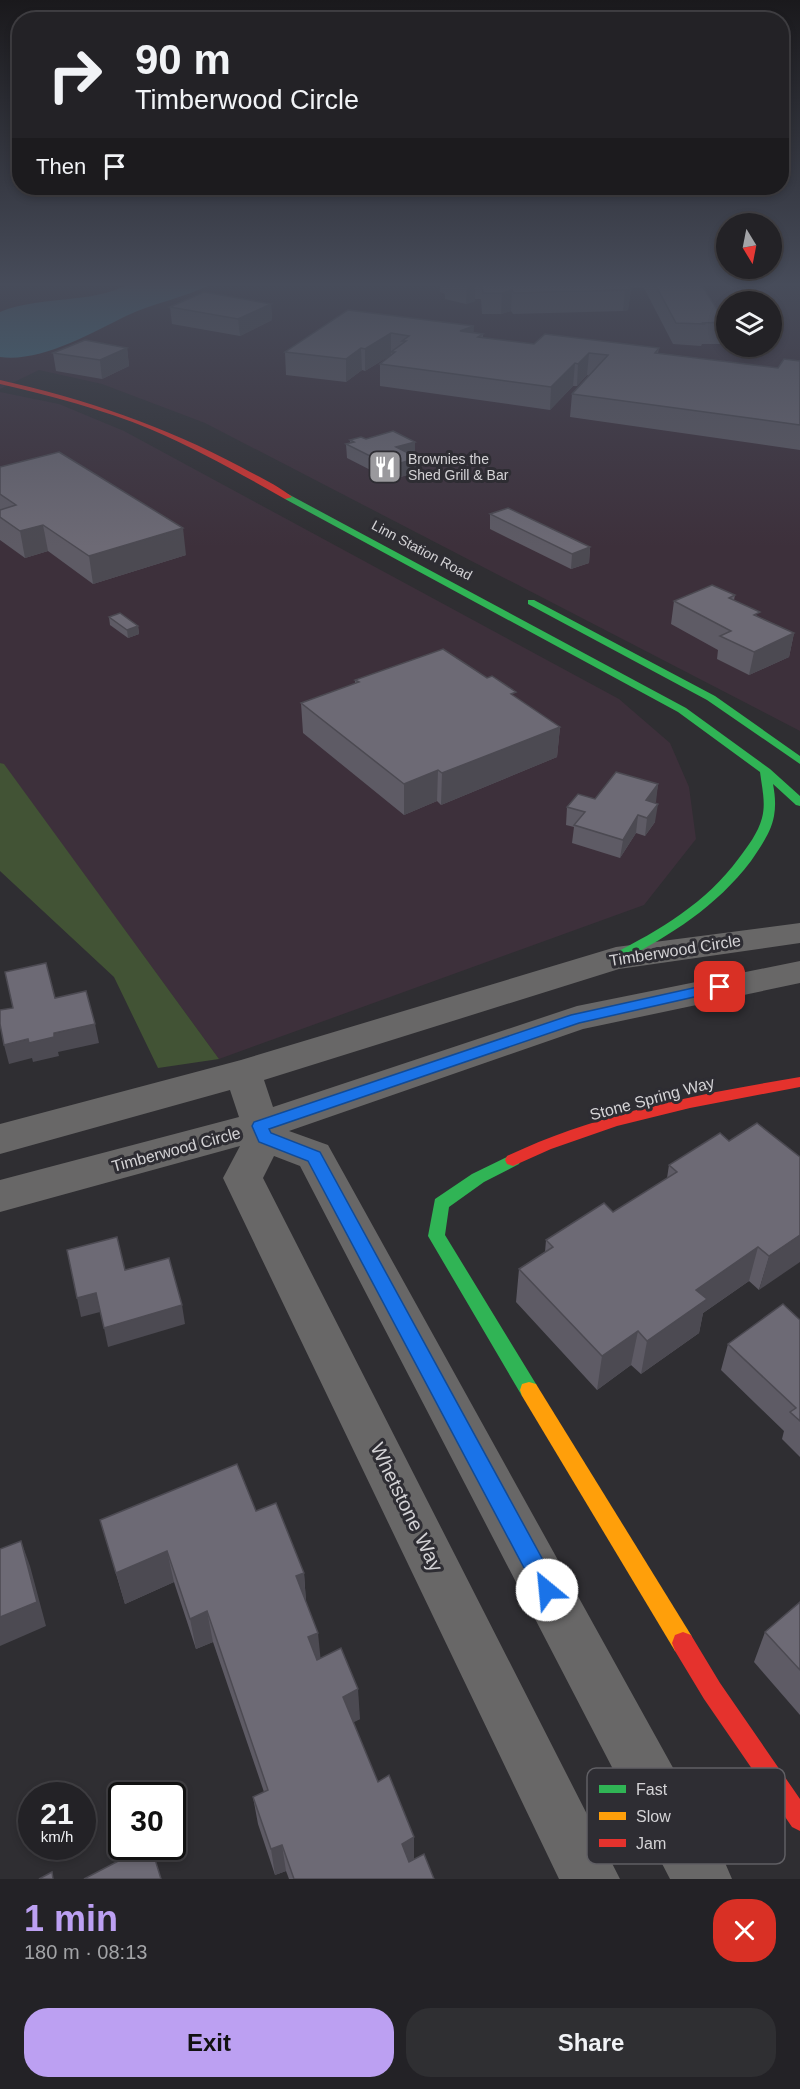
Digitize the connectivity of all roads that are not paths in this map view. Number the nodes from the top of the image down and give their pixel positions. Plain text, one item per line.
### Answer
1 (17, 372) edge
2 (32, 375) dead end
3 (0, 382) edge
4 (519, 596) dead end
5 (752, 726) junction
6 (800, 746) edge
7 (800, 761) edge
8 (766, 771) junction
9 (800, 802) edge
10 (800, 933) edge
11 (616, 958) junction
12 (800, 972) edge
13 (243, 1073) junction
14 (800, 1082) edge
15 (262, 1132) junction
16 (0, 1139) edge
17 (0, 1196) edge
18 (642, 1768) edge
19 (765, 1768) edge
20 (785, 1797) edge
21 (800, 1819) edge
22 (694, 1864) edge
23 (590, 1879) edge
24 (702, 1879) edge

1 - 2 street
3 - 8 street, Linn Station Road
4 - 5 street
5 - 6 street
5 - 7 street
8 - 9 street, Linn Station Road
8 - 11 street
10 - 11 street, Timberwood Circle
11 - 13 street, Timberwood Circle
12 - 15 street, Timberwood Circle
13 - 15 street
13 - 16 street, Timberwood Circle
14 - 19 street, Stone Spring Way
15 - 17 street, Timberwood Circle
15 - 18 street
15 - 23 street, Whetstone Way
20 - 21 street, Stone Spring Way
22 - 24 street

